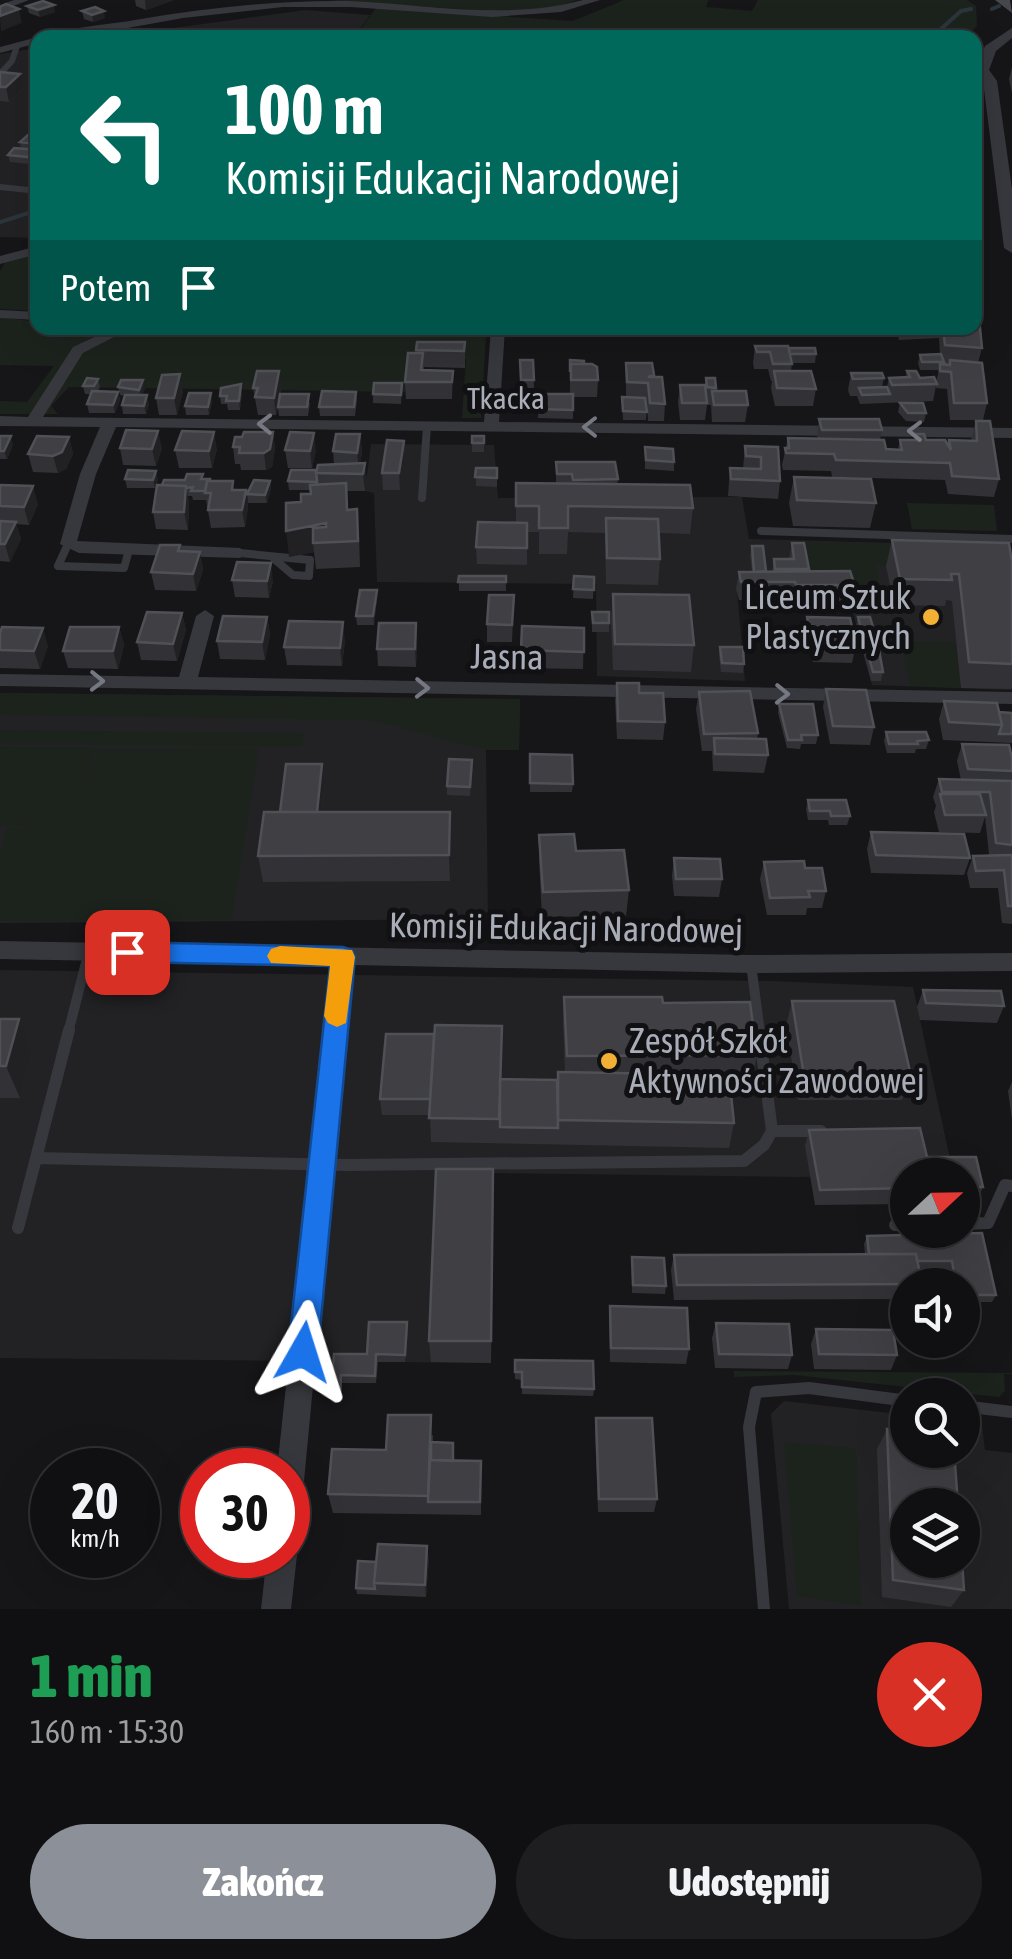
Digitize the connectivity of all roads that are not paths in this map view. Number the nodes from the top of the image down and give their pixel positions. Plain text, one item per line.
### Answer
1 (24, 0) edge
2 (595, 0) edge
3 (1002, 0) edge
4 (0, 8) edge
5 (1012, 9) edge
6 (1012, 18) edge
7 (105, 30) edge
8 (1012, 30) edge
9 (30, 42) edge
10 (1012, 45) edge
11 (16, 46) junction
12 (0, 50) edge
13 (0, 74) edge
14 (988, 75) junction
15 (1004, 132) edge
16 (1006, 162) edge
17 (0, 188) edge
18 (30, 190) edge
19 (1012, 248) edge
20 (30, 251) edge
21 (3, 253) edge
22 (0, 314) edge
23 (30, 316) edge
24 (109, 335) edge
25 (498, 335) edge
26 (0, 421) edge
27 (32, 422) junction
28 (110, 422) junction
29 (427, 426) junction
30 (491, 426) junction
31 (1012, 433) edge
32 (422, 498) dead end
33 (761, 532) dead end
34 (1012, 539) edge
35 (227, 556) joint
36 (272, 558) dead end
37 (205, 616) dead end
38 (0, 680) edge
39 (187, 683) junction
40 (1012, 698) edge
41 (0, 950) edge
42 (89, 952) junction
43 (343, 957) junction
44 (1012, 962) edge
45 (751, 964) junction
46 (772, 1131) junction
47 (832, 1131) edge
48 (36, 1158) junction
49 (322, 1164) junction
50 (1012, 1186) edge
51 (980, 1223) edge
52 (18, 1228) dead end
53 (890, 1398) edge
54 (980, 1408) edge
55 (1012, 1412) edge
56 (293, 1448) edge
57 (279, 1578) edge
58 (276, 1609) edge
59 (764, 1609) edge

1 - 4 street
2 - 7 street
3 - 5 main road
6 - 8 main road
8 - 14 street
9 - 11 street
10 - 14 street
11 - 12 street
11 - 13 lane
14 - 15 street
15 - 16 street
16 - 19 street
17 - 18 lane
20 - 21 street
22 - 23 street
24 - 27 street
25 - 30 street
26 - 27 street, Tkacka
27 - 28 street, Tkacka
29 -> 28 street, Tkacka
28 - 35 street
29 - 30 street, Tkacka
29 - 32 lane
31 -> 30 street, Tkacka
33 - 34 lane
35 - 36 lane
37 - 39 street
38 -> 39 street, Jasna
39 -> 40 street, Jasna
41 - 42 street, Komisji Edukacji Narodowej
42 - 43 street, Komisji Edukacji Narodowej
42 - 48 lane
43 - 45 street, Komisji Edukacji Narodowej
43 - 49 street
44 - 45 street, Komisji Edukacji Narodowej
45 - 46 lane
46 - 47 lane
46 - 49 lane
48 - 49 lane
48 - 52 lane
49 - 56 street
50 - 51 lane
53 - 59 lane
54 - 55 lane
57 - 58 street

